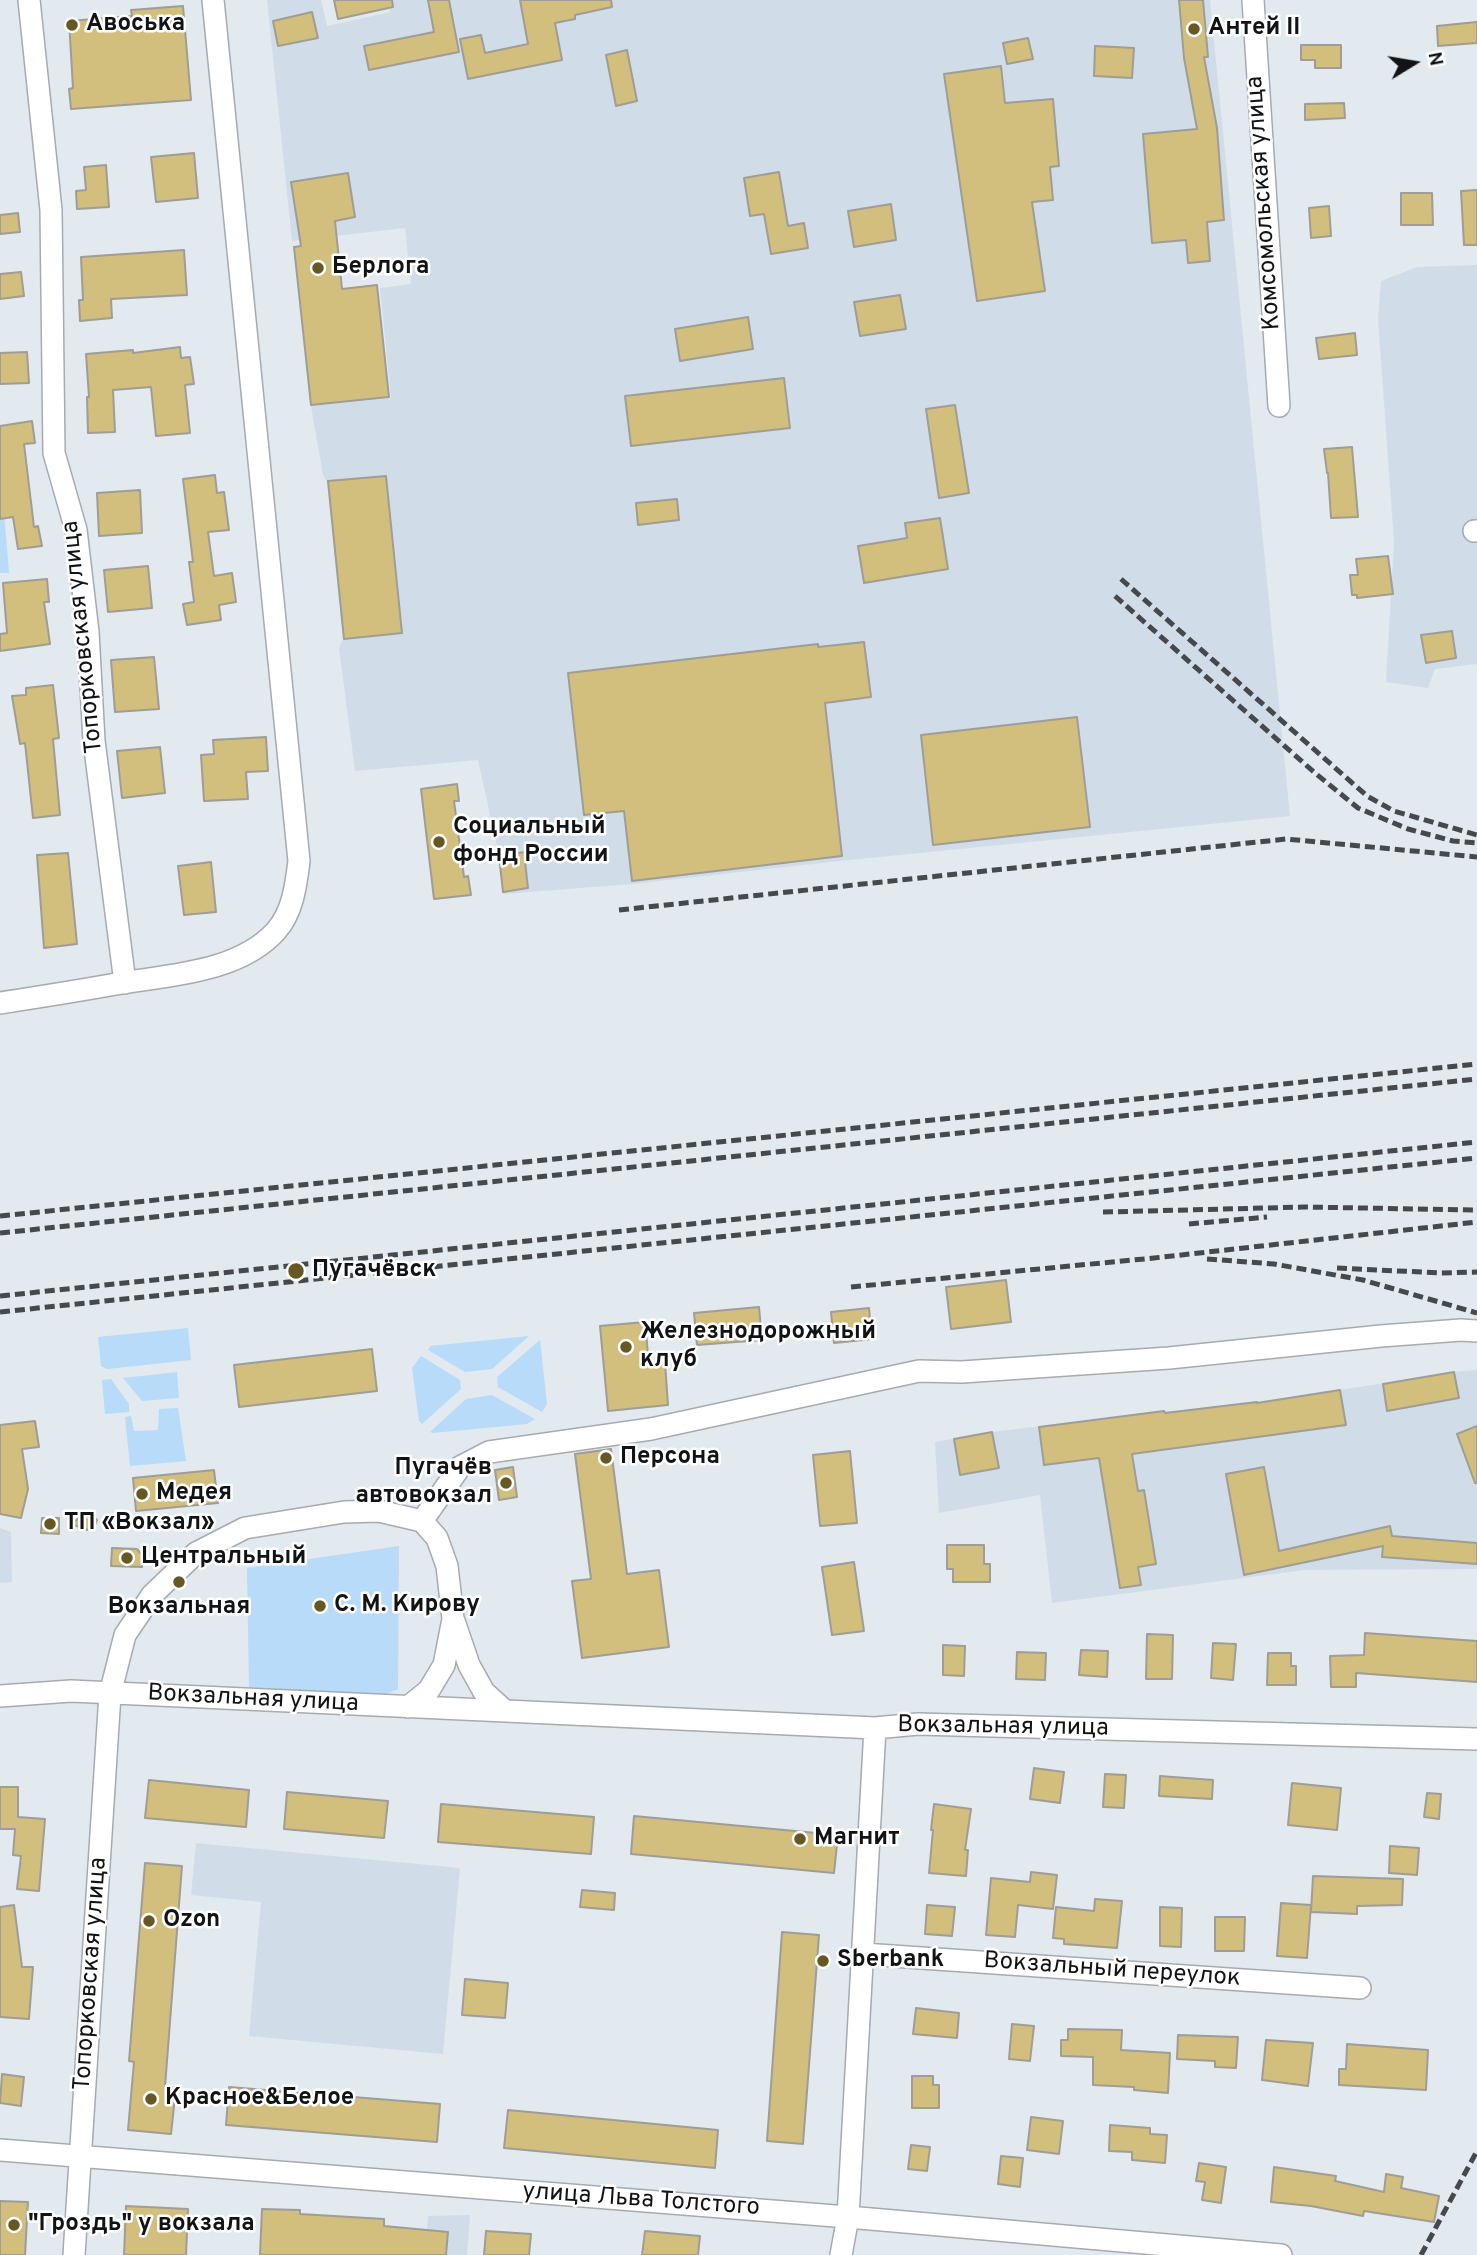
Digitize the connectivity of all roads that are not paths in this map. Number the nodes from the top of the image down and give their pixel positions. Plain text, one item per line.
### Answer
1 (29, 0) edge
2 (213, 0) edge
3 (1253, 0) edge
4 (1279, 406) dead end
5 (125, 983) junction
6 (0, 1003) edge
7 (1477, 1331) edge
8 (422, 1521) junction
9 (453, 1619) junction
10 (110, 1694) junction
11 (0, 1696) edge
12 (408, 1707) junction
13 (505, 1711) junction
14 (875, 1728) junction
15 (1477, 1739) edge
16 (863, 1954) junction
17 (1360, 1988) dead end
18 (0, 2150) edge
19 (80, 2158) junction
20 (848, 2217) junction
21 (74, 2255) edge
22 (841, 2255) edge
23 (1281, 2255) edge

1 - 5 street, Топорковская улица
2 - 5 street
3 - 4 street, Комсомольская улица
5 - 6 street
7 - 8 street
8 - 9 street
8 - 10 street, Топорковская улица
9 - 12 street
9 - 13 street
10 - 11 street, Вокзальная улица
10 - 12 street, Вокзальная улица
10 - 19 street, Топорковская улица
12 - 13 street, Вокзальная улица
13 - 14 street, Вокзальная улица
14 - 15 street, Вокзальная улица
14 - 16 street
16 - 17 street, Вокзальный переулок
16 - 20 street
18 - 19 street, улица Льва Толстого
19 - 20 street, улица Льва Толстого
19 - 21 street, Топорковская улица
20 - 22 street
20 - 23 street, улица Льва Толстого

